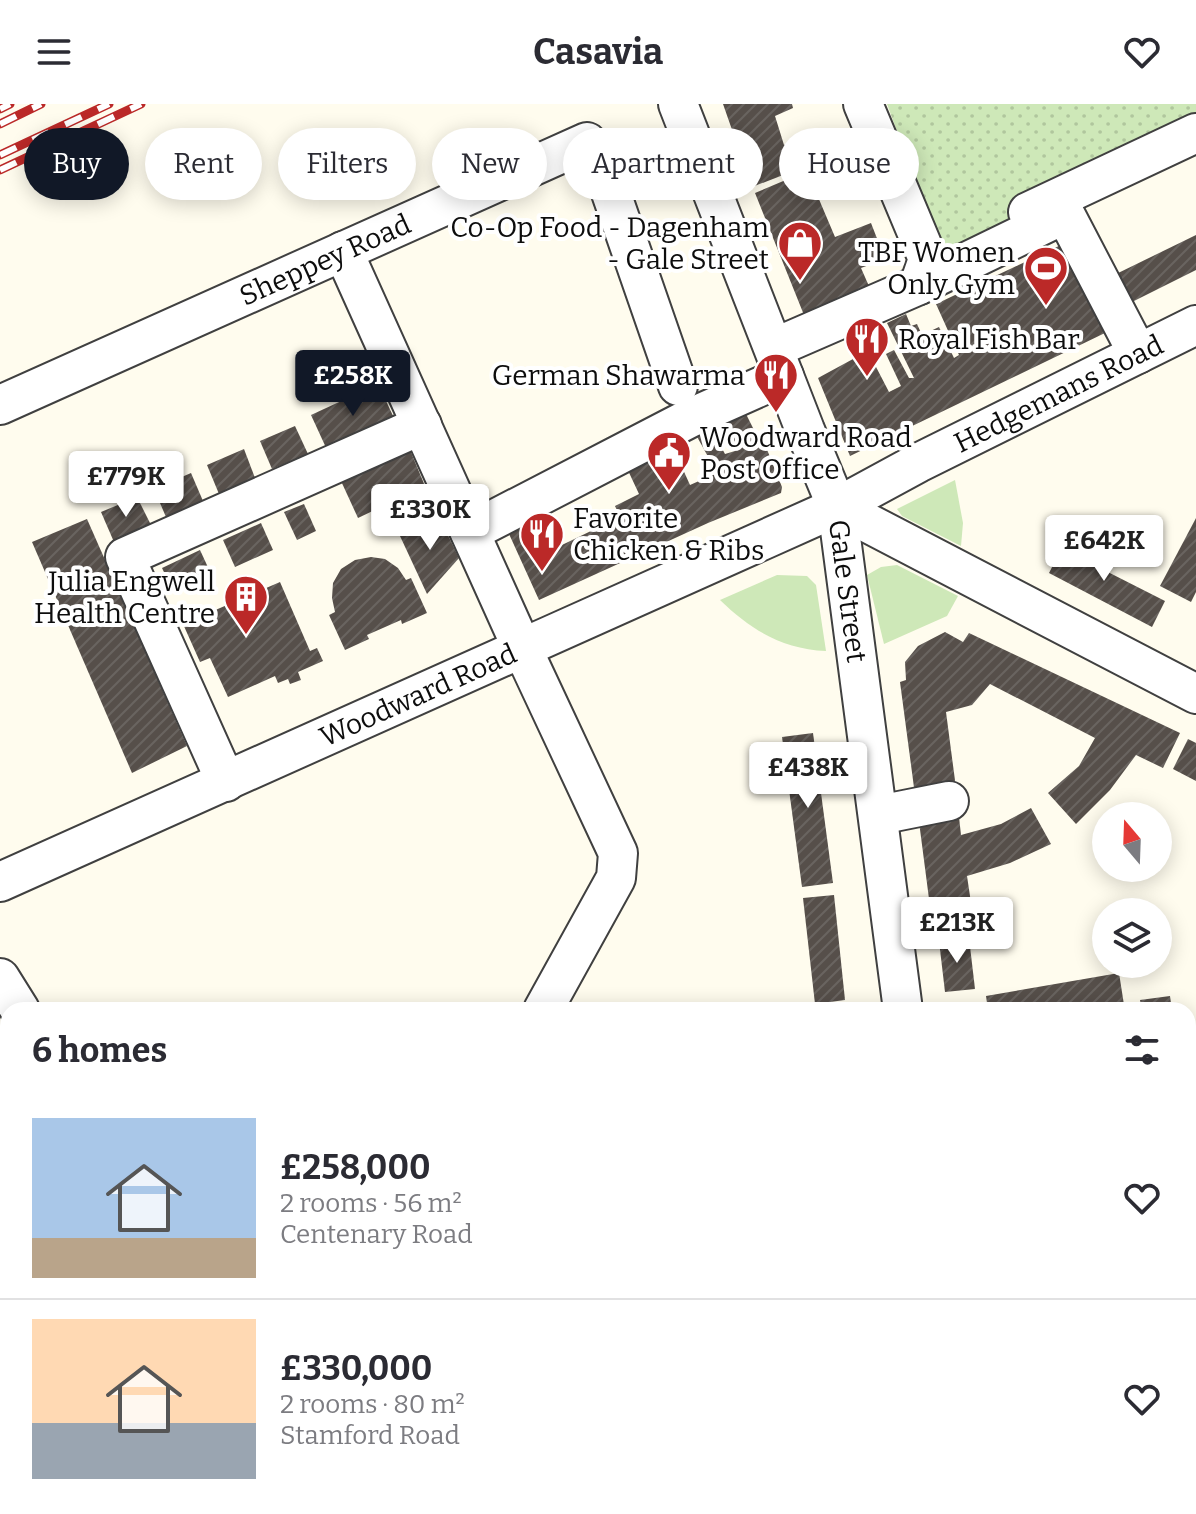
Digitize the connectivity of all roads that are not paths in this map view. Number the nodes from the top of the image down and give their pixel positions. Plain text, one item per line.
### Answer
1 (678, 104) edge
2 (863, 104) edge
3 (1196, 133) edge
4 (343, 251) junction
5 (923, 272) junction
6 (1196, 325) edge
7 (1138, 354) junction
8 (779, 362) junction
9 (678, 386) dead end
10 (0, 405) edge
11 (422, 425) junction
12 (837, 507) junction
13 (470, 532) junction
14 (522, 648) junction
15 (1196, 694) edge
16 (226, 782) junction
17 (949, 801) dead end
18 (879, 815) junction
19 (0, 882) edge
20 (0, 978) edge
21 (15, 1002) edge
22 (547, 1002) edge
23 (902, 1002) edge

1 - 8 street, Gale Street
2 - 5 street
3 - 5 street
4 - 9 street, Sheppey Road
4 - 10 street, Sheppey Road
4 - 11 street
5 - 7 street
5 - 8 street
6 - 7 street, Hedgemans Road
7 - 12 street, Hedgemans Road
8 - 12 street, Gale Street
8 - 13 street
11 - 13 street
11 - 16 street
12 - 14 street, Woodward Road
12 - 15 street
12 - 18 street, Gale Street
13 - 14 street
14 - 16 street, Woodward Road
14 - 22 street
16 - 19 street, Woodward Road
17 - 18 street
18 - 23 street, Gale Street
20 - 21 street

